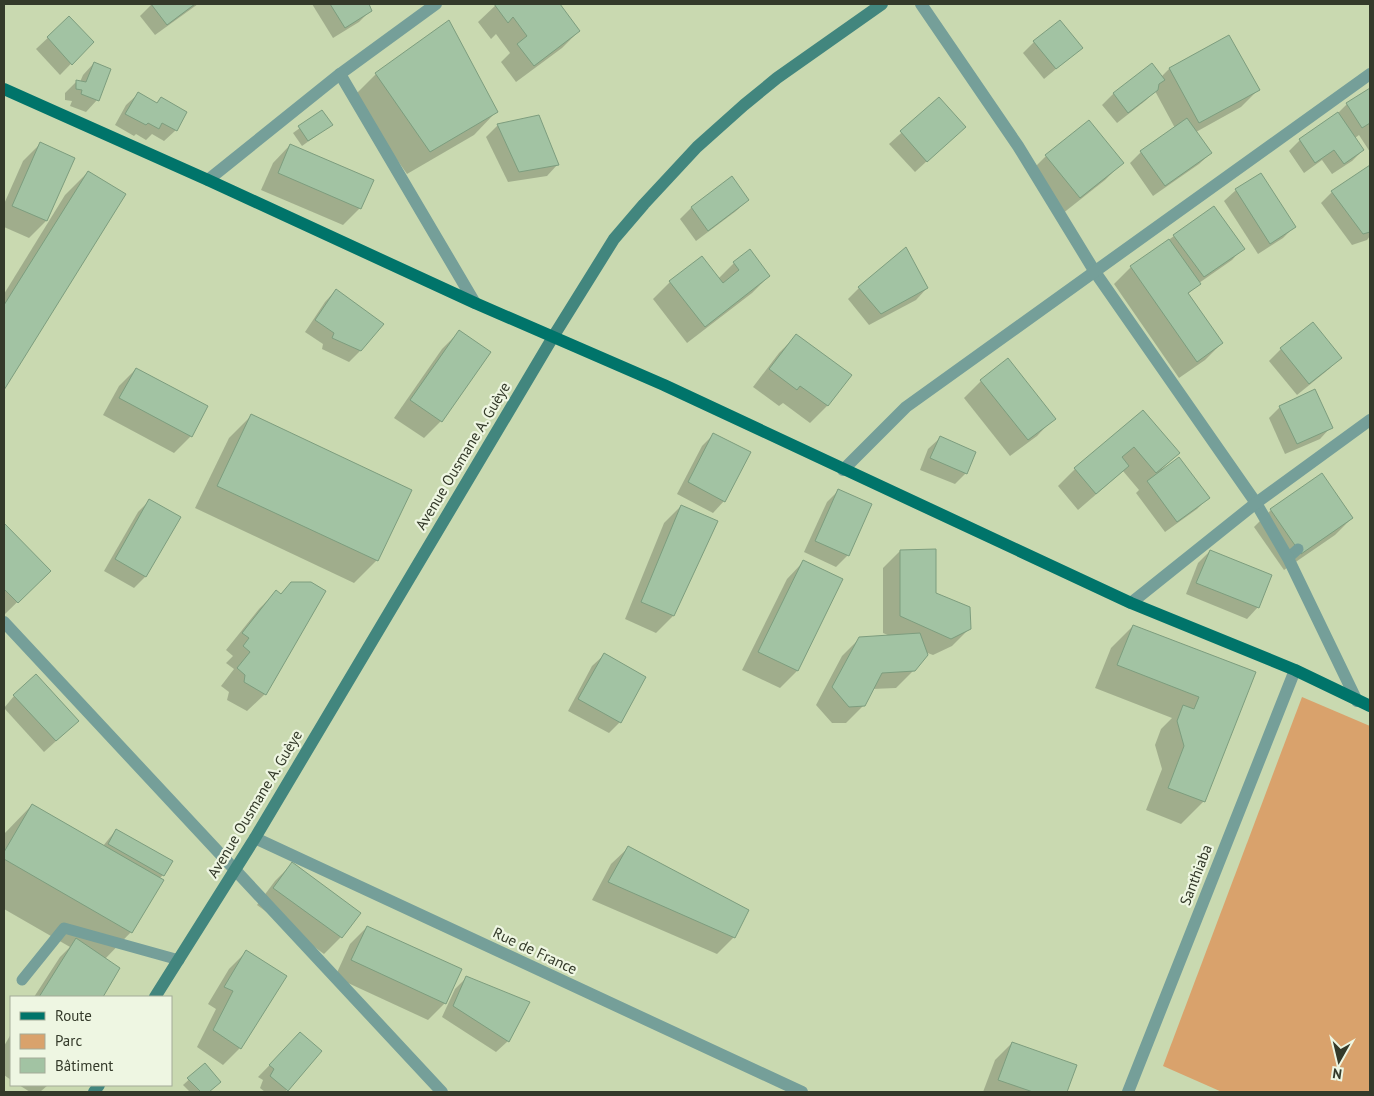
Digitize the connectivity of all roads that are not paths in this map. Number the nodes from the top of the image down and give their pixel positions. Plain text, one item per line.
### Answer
1 (436, 4) edge
2 (882, 4) edge
3 (921, 4) edge
4 (340, 74) junction
5 (1370, 74) edge
6 (4, 89) edge
7 (208, 180) junction
8 (1094, 272) junction
9 (476, 303) junction
10 (553, 337) junction
11 (1370, 420) edge
12 (843, 470) junction
13 (1256, 503) junction
14 (1131, 603) junction
15 (4, 622) edge
16 (1295, 670) junction
17 (1357, 701) junction
18 (1370, 706) edge
19 (255, 838) junction
20 (235, 869) junction
21 (179, 960) junction
22 (22, 980) dead end
23 (156, 996) edge
24 (442, 1092) edge
25 (802, 1092) edge
26 (1128, 1092) edge

1 - 4 street
2 - 10 street, Avenue Ousmane A. Guèye
3 - 8 street
4 - 7 street
4 - 9 street
5 - 8 street
6 - 7 main road
7 - 9 main road
8 - 12 street
8 - 13 street
9 - 10 main road
10 - 12 main road
10 - 19 street, Avenue Ousmane A. Guèye
11 - 13 street
12 - 14 main road
13 - 14 street
13 - 17 street
14 - 16 main road
15 - 20 street
16 - 17 main road
16 - 26 street, Santhiaba
17 - 18 main road
19 - 20 street, Avenue Ousmane A. Guèye
19 - 25 street, Rue de France
20 - 21 street, Avenue Ousmane A. Guèye
20 - 24 street
21 - 22 lane
21 - 23 street, Avenue Ousmane A. Guèye

